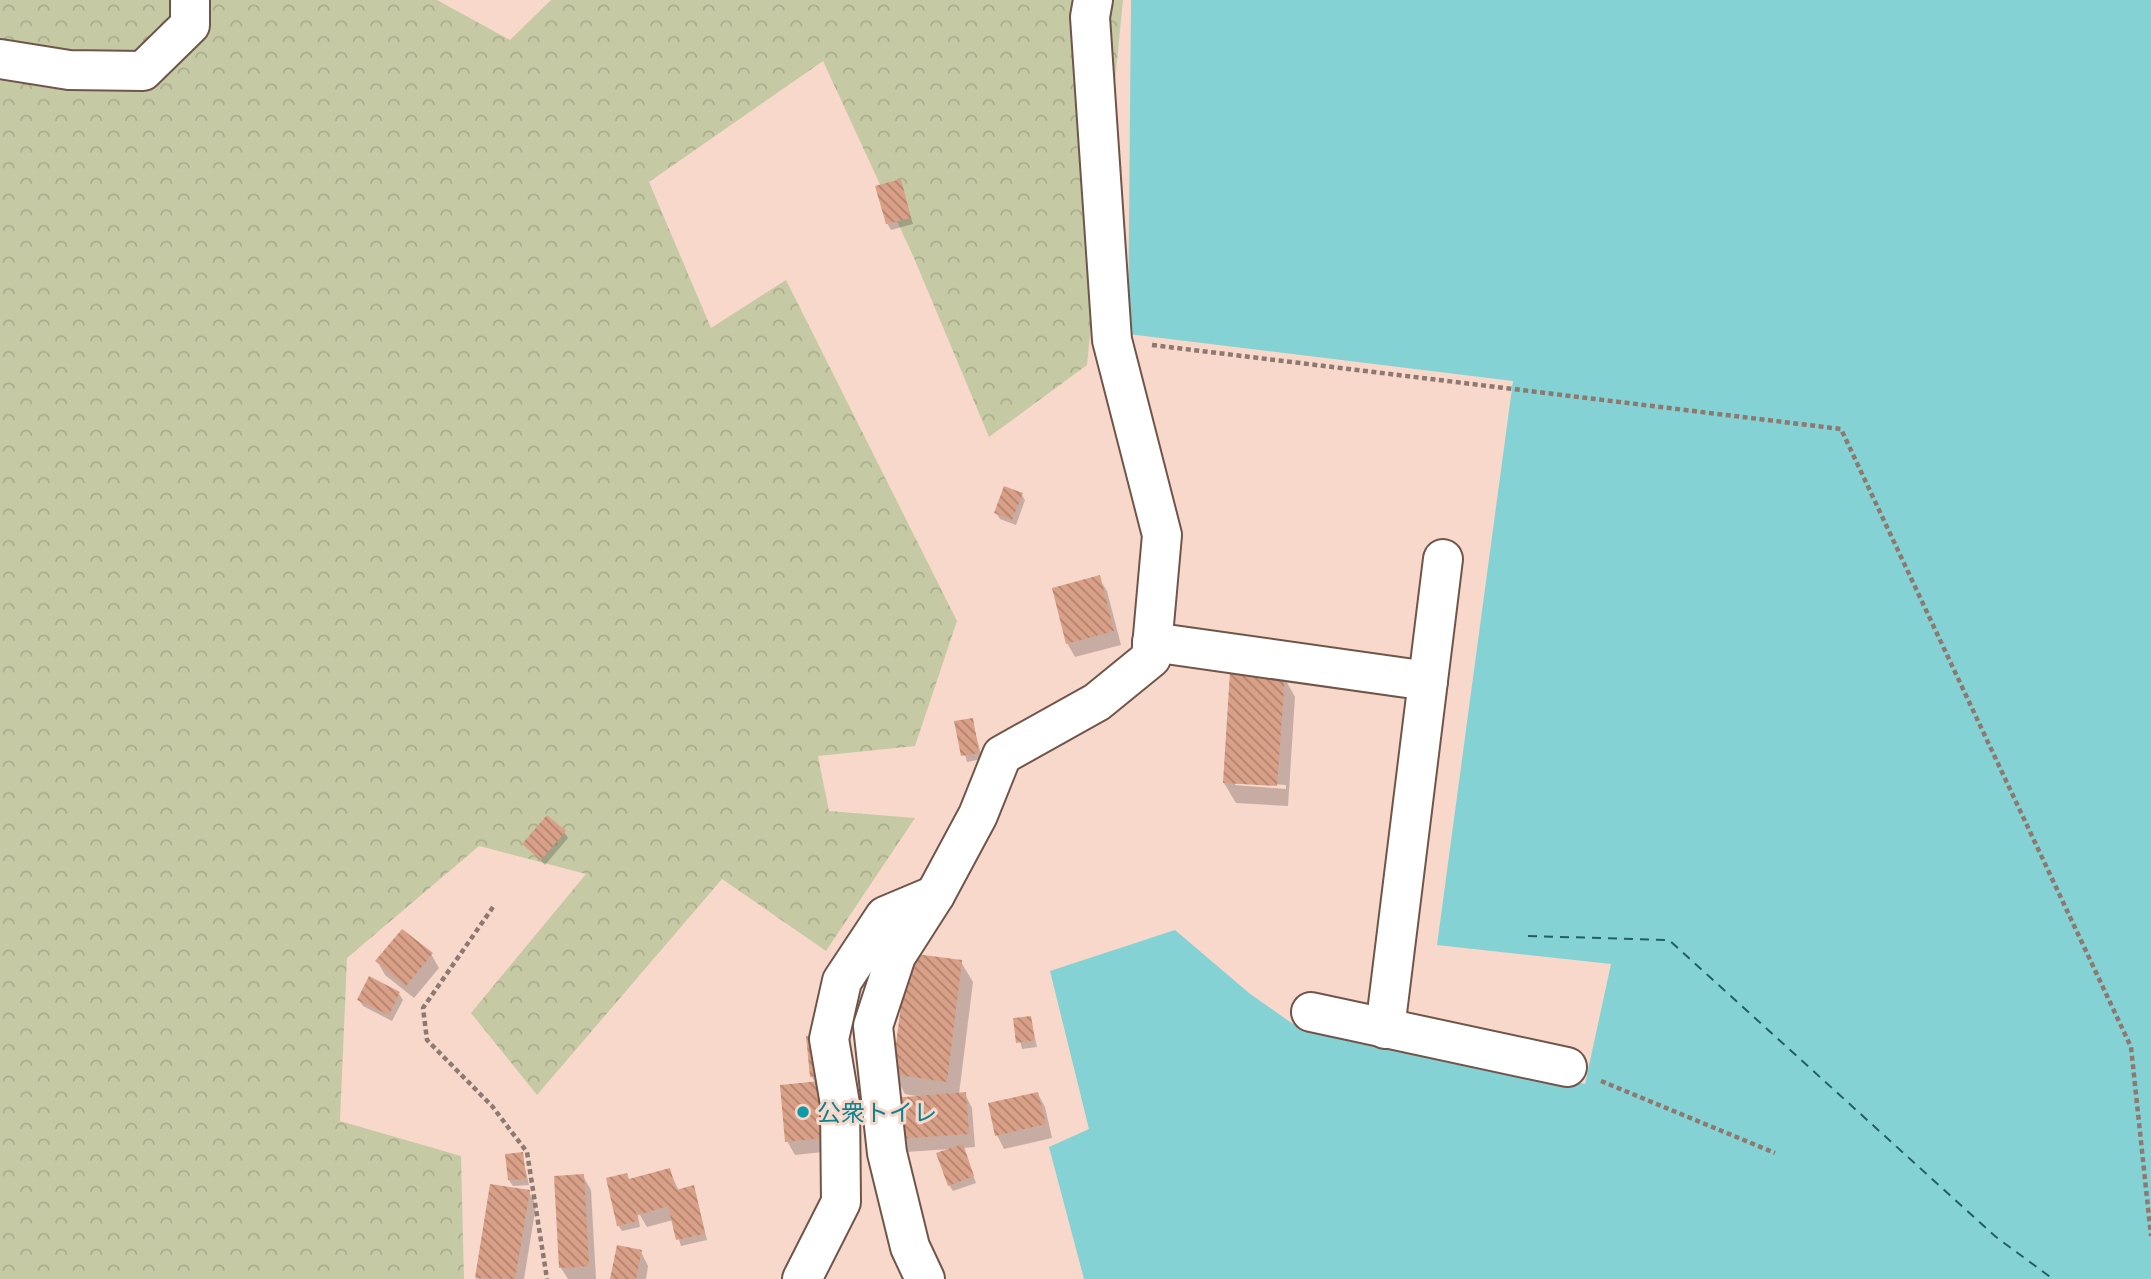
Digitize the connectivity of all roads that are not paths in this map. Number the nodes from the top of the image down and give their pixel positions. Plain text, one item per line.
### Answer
1 (190, 0) edge
2 (1093, 0) edge
3 (0, 59) edge
4 (1443, 559) dead end
5 (1152, 642) junction
6 (1428, 681) junction
7 (935, 895) junction
8 (1311, 1012) dead end
9 (1385, 1029) junction
10 (1567, 1067) road end
11 (917, 1263) edge
12 (803, 1279) edge
13 (949, 1279) edge

1 - 3 street
2 - 5 street
4 - 6 street
5 - 6 street
5 - 7 street
6 - 9 street
7 - 11 street
7 - 12 street
8 - 9 street
9 - 10 street
11 - 13 street

